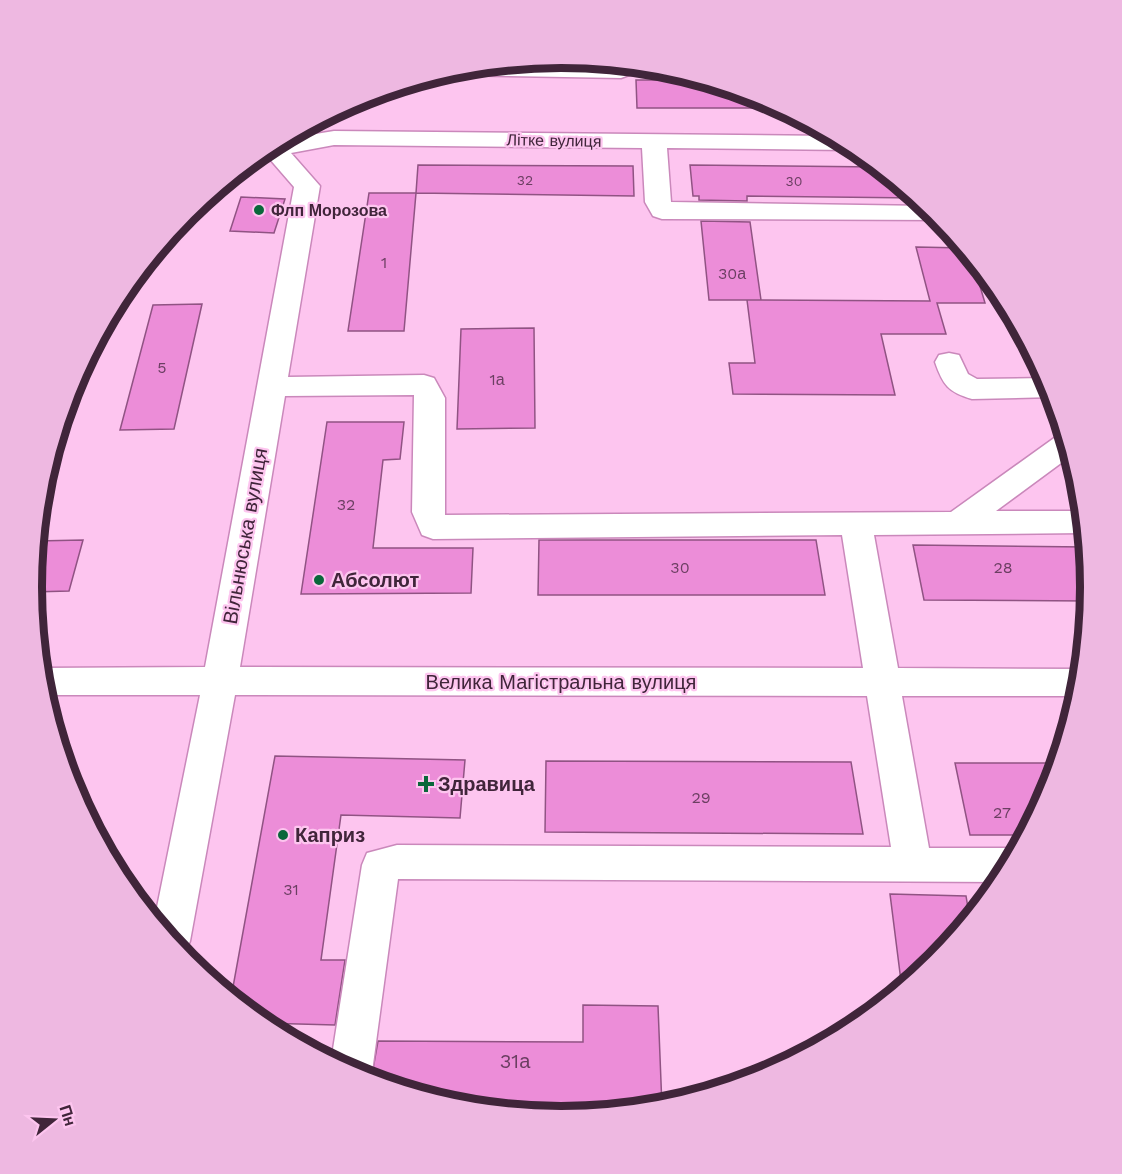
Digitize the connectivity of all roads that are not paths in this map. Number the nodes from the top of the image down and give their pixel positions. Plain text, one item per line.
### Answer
1 (524, 69) edge
2 (617, 71) edge
3 (654, 141) junction
4 (828, 143) edge
5 (290, 145) edge
6 (275, 154) edge
7 (921, 214) edge
8 (949, 362) dead end
9 (272, 387) junction
10 (1040, 388) edge
11 (1061, 448) edge
12 (1076, 522) edge
13 (856, 523) junction
14 (958, 523) junction
15 (51, 681) edge
16 (220, 682) junction
17 (884, 682) junction
18 (1071, 682) edge
19 (913, 864) junction
20 (998, 867) edge
21 (172, 930) edge
22 (352, 1062) edge

1 - 2 street
3 - 4 street, Літке вулиця
3 - 5 street, Літке вулиця
3 - 7 street
6 - 9 street, Вільнюська вулиця
8 - 10 street
9 - 13 street
9 - 16 street, Вільнюська вулиця
11 - 14 street
12 - 14 street
13 - 14 street
13 - 17 street
15 - 16 street, Велика Магістральна вулиця
16 - 17 street, Велика Магістральна вулиця
16 - 21 street, Вільнюська вулиця
17 - 18 street, Велика Магістральна вулиця
17 - 19 street
19 - 20 street
19 - 22 street

